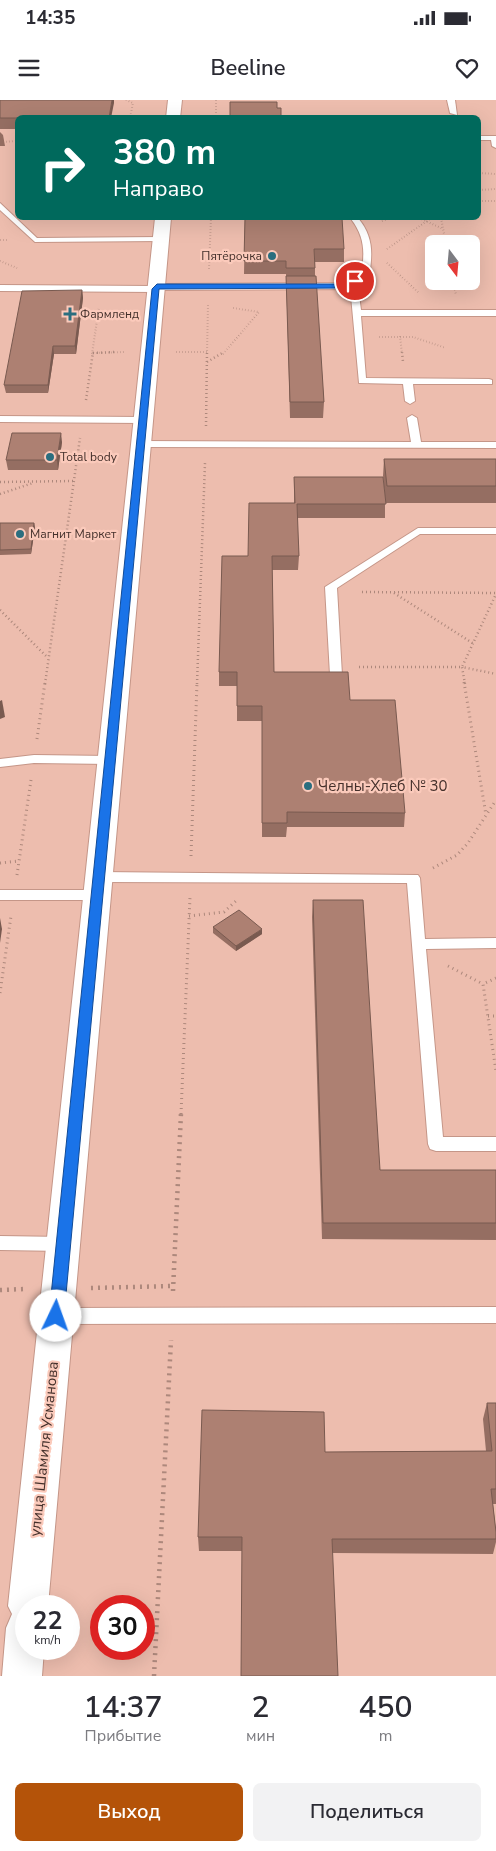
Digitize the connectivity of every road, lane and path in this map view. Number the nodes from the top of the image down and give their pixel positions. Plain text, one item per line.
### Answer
1 (126, 100) edge
2 (175, 100) edge
3 (216, 100) edge
4 (451, 100) edge
5 (454, 113) dead end
6 (131, 115) edge
7 (173, 115) edge
8 (216, 115) edge
9 (481, 138) edge
10 (15, 141) edge
11 (0, 142) edge
12 (496, 146) edge
13 (481, 173) edge
14 (496, 174) edge
15 (496, 189) edge
16 (481, 190) edge
17 (481, 201) edge
18 (496, 201) edge
19 (0, 205) edge
20 (211, 220) edge
21 (356, 220) edge
22 (385, 220) edge
23 (441, 220) edge
24 (382, 221) dead end
25 (426, 221) joint
26 (162, 228) edge
27 (443, 229) junction
28 (444, 235) edge
29 (379, 256) junction
30 (369, 257) junction
31 (0, 261) edge
32 (25, 270) dead end
33 (209, 286) junction
34 (346, 286) junction
35 (0, 288) edge
36 (156, 288) junction
37 (102, 289) junction
38 (208, 307) junction
39 (216, 307) dead end
40 (232, 308) dead end
41 (356, 313) junction
42 (398, 313) junction
43 (442, 313) junction
44 (496, 313) edge
45 (358, 337) junction
46 (400, 337) junction
47 (446, 348) dead end
48 (207, 362) junction
49 (407, 382) junction
50 (489, 382) dead end
51 (410, 400) dead end
52 (412, 418) dead end
53 (0, 419) edge
54 (83, 420) junction
55 (142, 432) junction
56 (206, 445) junction
57 (416, 445) junction
58 (496, 445) edge
59 (74, 481) junction
60 (0, 482) edge
61 (37, 482) junction
62 (0, 494) edge
63 (496, 531) edge
64 (394, 592) junction
65 (496, 593) edge
66 (331, 594) junction
67 (0, 610) edge
68 (474, 644) junction
69 (48, 659) junction
70 (462, 667) junction
71 (336, 671) joint
72 (496, 674) edge
73 (34, 758) junction
74 (110, 760) junction
75 (0, 763) edge
76 (496, 800) edge
77 (486, 815) junction
78 (19, 861) junction
79 (0, 863) edge
80 (414, 878) junction
81 (190, 879) junction
82 (240, 879) junction
83 (98, 886) junction
84 (7, 895) edge
85 (189, 916) junction
86 (496, 943) edge
87 (419, 948) junction
88 (496, 978) edge
89 (484, 984) junction
90 (0, 993) edge
91 (488, 1016) junction
92 (496, 1016) edge
93 (496, 1071) edge
94 (496, 1144) edge
95 (0, 1243) edge
96 (64, 1244) junction
97 (496, 1315) edge
98 (56, 1316) junction
99 (172, 1316) junction
100 (29, 1595) edge
101 (23, 1660) edge
102 (22, 1676) edge
103 (154, 1676) edge

1 - 6 path
2 - 7 street
3 - 8 path
4 - 5 lane
9 - 12 lane
10 - 11 path
13 - 14 path
15 - 16 path
17 - 18 path
19 - 26 lane
20 - 33 path
21 - 30 lane
22 - 24 path
23 - 27 path
25 - 27 path
25 - 29 path
26 - 36 street, улица Шамиля Усманова
27 - 28 path
29 - 30 path
29 - 43 path
30 - 34 lane
31 - 32 path
33 - 34 lane
33 - 36 lane
33 - 38 path
34 - 41 lane
35 - 37 lane
36 - 37 lane
36 - 55 street, улица Шамиля Усманова
37 - 54 path
38 - 39 path
38 - 48 path
40 - 48 path
41 - 42 lane
41 - 45 lane
42 - 43 lane
42 - 46 path
43 - 44 lane
45 - 46 path
45 - 49 lane
46 - 47 path
46 - 49 path
48 - 56 path
49 - 50 lane
49 - 51 lane
52 - 57 lane
53 - 54 lane
54 - 55 lane
54 - 59 path
55 - 56 lane
55 - 74 street, улица Шамиля Усманова
56 - 57 lane
56 - 81 path
57 - 58 lane
59 - 61 path
59 - 69 path
60 - 61 path
61 - 62 path
63 - 66 lane
64 - 65 path
64 - 66 path
64 - 68 path
65 - 68 path
66 - 71 lane
67 - 69 path
68 - 70 path
69 - 73 path
70 - 71 path
70 - 72 path
70 - 77 path
73 - 74 lane
73 - 75 lane
73 - 78 path
74 - 83 street, улица Шамиля Усманова
76 - 77 path
77 - 80 path
78 - 79 path
78 - 84 path
80 - 82 lane
80 - 87 lane
81 - 82 lane
81 - 83 lane
81 - 85 path
82 - 85 path
83 - 84 lane
83 - 96 street, улица Шамиля Усманова
84 - 90 path
85 - 99 path
86 - 87 lane
87 - 89 path
87 - 94 lane
88 - 89 path
89 - 91 path
91 - 92 path
91 - 93 path
95 - 96 lane
96 - 98 street, улица Шамиля Усманова
97 - 99 lane
98 - 99 lane
98 - 100 street, улица Шамиля Усманова
99 - 103 path
101 - 102 street

